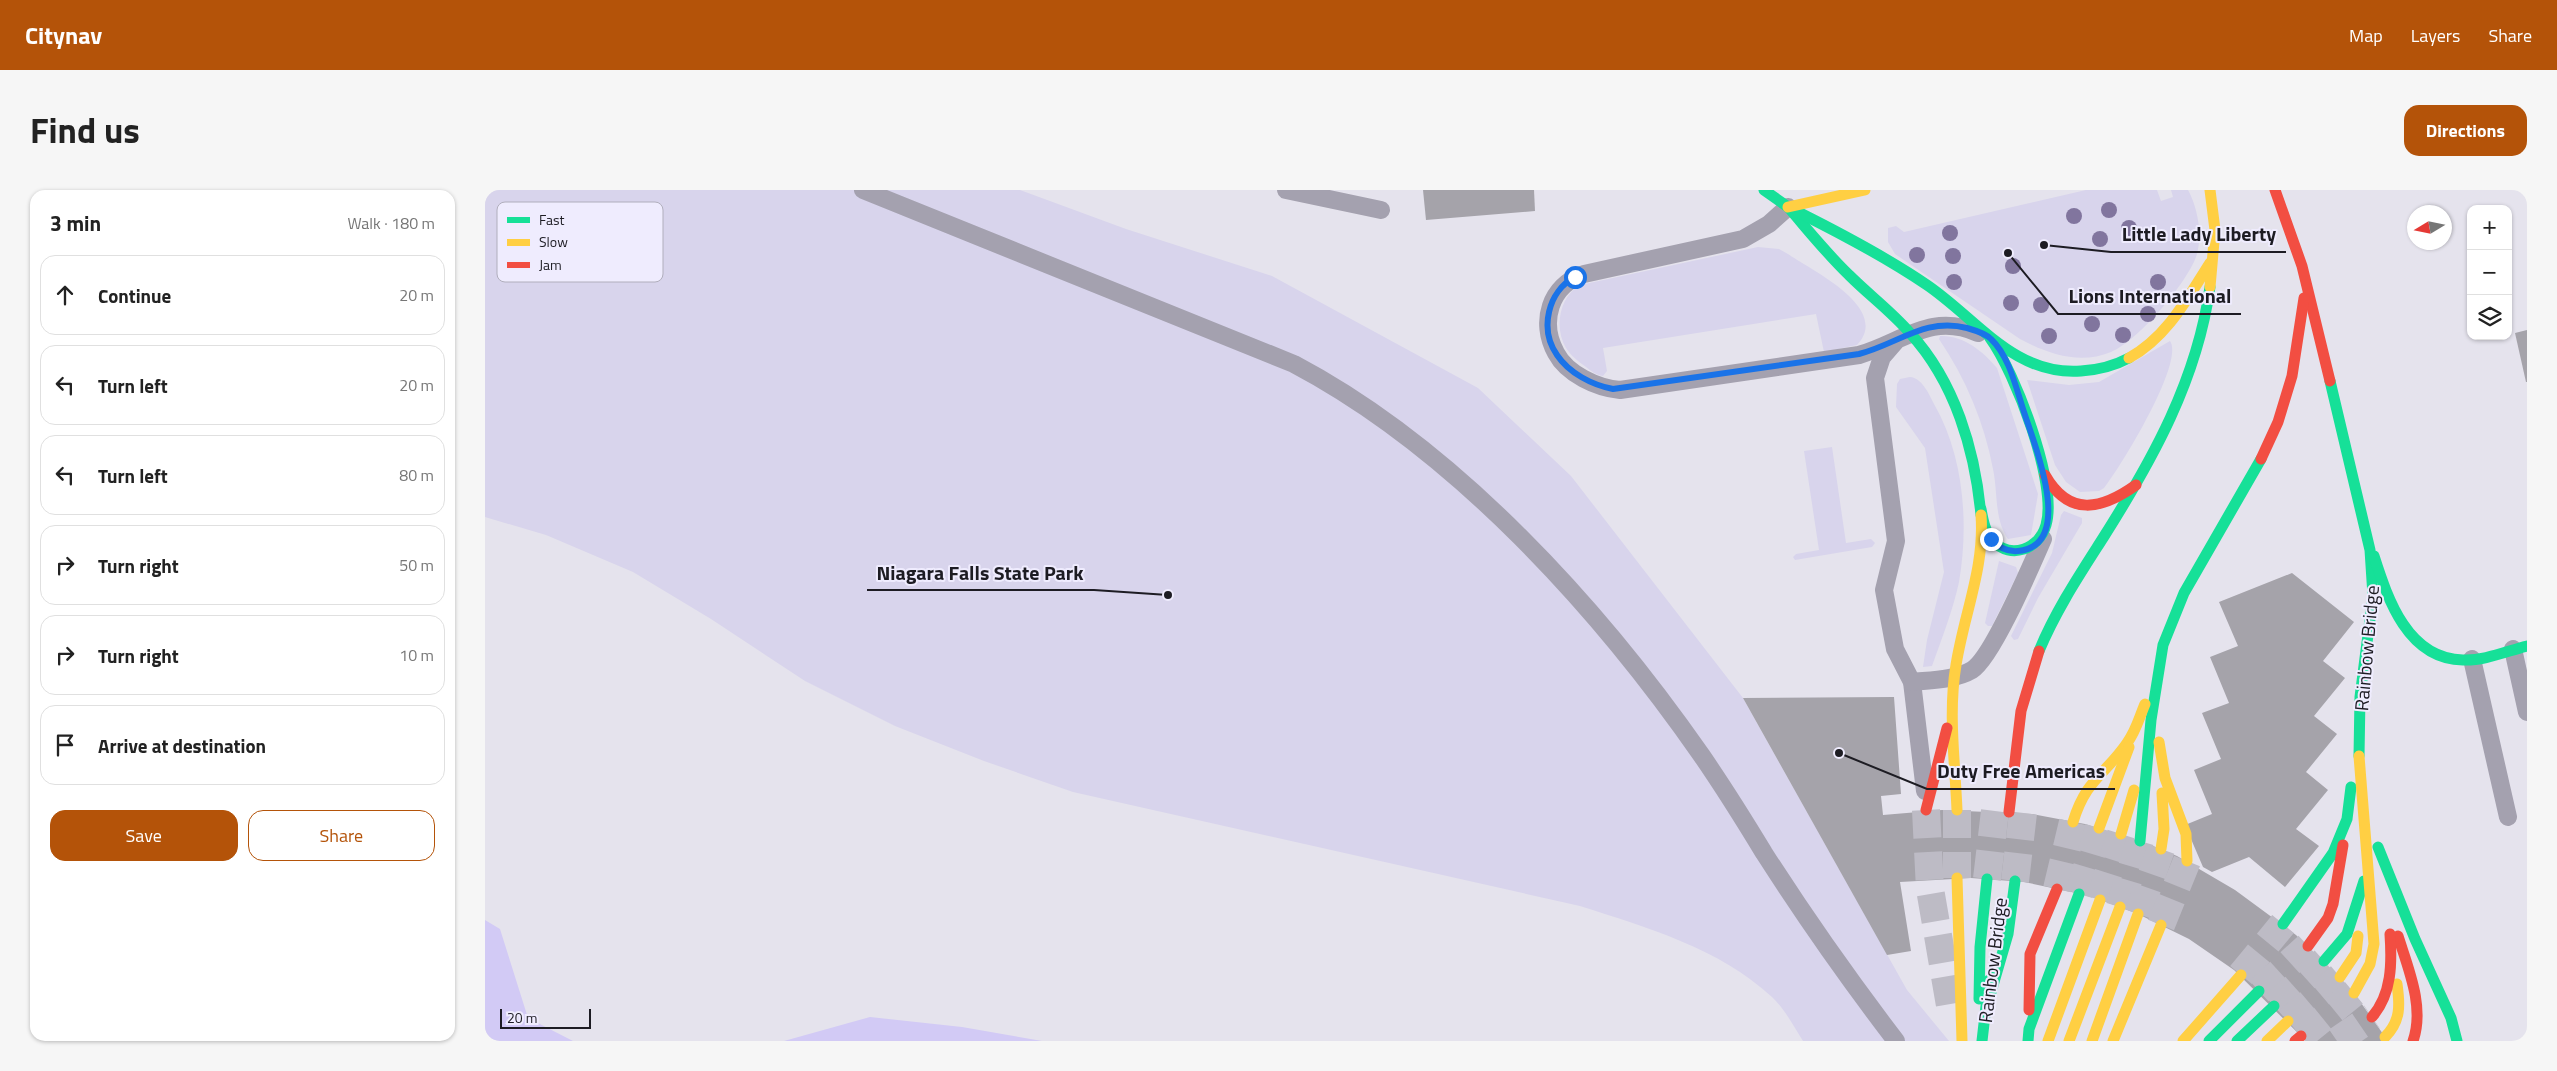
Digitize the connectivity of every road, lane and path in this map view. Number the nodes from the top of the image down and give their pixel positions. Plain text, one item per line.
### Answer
1 (863, 190) edge
2 (1764, 190) edge
3 (1865, 190) edge
4 (2210, 190) edge
5 (2275, 190) edge
6 (1294, 191) edge
7 (1788, 206) junction
8 (1381, 210) dead end
9 (2215, 255) junction
10 (2302, 266) junction
11 (1903, 338) junction
12 (1990, 338) junction
13 (2045, 475) junction
14 (2136, 485) junction
15 (1980, 500) junction
16 (2365, 526) junction
17 (2045, 533) junction
18 (2520, 648) edge
19 (2471, 659) junction
20 (2159, 664) junction
21 (1954, 681) junction
22 (1912, 682) junction
23 (2027, 685) junction
24 (2155, 685) junction
25 (1953, 700) junction
26 (2527, 712) edge
27 (2018, 728) junction
28 (2134, 732) junction
29 (2150, 734) junction
30 (2359, 737) junction
31 (2160, 750) junction
32 (1940, 751) junction
33 (1965, 753) dead end
34 (2003, 760) dead end
35 (2360, 774) junction
36 (2024, 788) dead end
37 (1931, 804) junction
38 (1957, 810) tunnel mouth
39 (2009, 812) tunnel mouth
40 (2508, 818) dead end
41 (2347, 819) junction
42 (2073, 822) tunnel mouth
43 (2099, 828) tunnel mouth
44 (2121, 834) tunnel mouth
45 (2140, 841) tunnel mouth
46 (2378, 847) junction
47 (2161, 849) tunnel mouth
48 (2367, 852) junction
49 (2187, 861) tunnel mouth
50 (1957, 878) tunnel mouth
51 (1987, 878) tunnel mouth
52 (2015, 881) tunnel mouth
53 (2363, 885) junction
54 (2057, 889) tunnel mouth
55 (2079, 894) tunnel mouth
56 (2100, 900) tunnel mouth
57 (1970, 903) dead end
58 (2120, 907) tunnel mouth
59 (2138, 914) tunnel mouth
60 (2283, 924) tunnel mouth
61 (2161, 925) tunnel mouth
62 (1994, 939) dead end
63 (2415, 939) junction
64 (2308, 946) tunnel mouth
65 (2396, 946) junction
66 (2324, 961) tunnel mouth
67 (2443, 974) dead end
68 (2241, 975) tunnel mouth
69 (2339, 977) tunnel mouth
70 (1960, 991) junction
71 (2259, 991) tunnel mouth
72 (2354, 994) tunnel mouth
73 (2274, 1006) tunnel mouth
74 (2429, 1010) dead end
75 (1983, 1012) junction
76 (2372, 1017) tunnel mouth
77 (2288, 1021) tunnel mouth
78 (2028, 1035) edge
79 (2385, 1036) dead end
80 (1897, 1041) edge
81 (1962, 1041) edge
82 (1981, 1041) edge
83 (2048, 1041) edge
84 (2069, 1041) edge
85 (2092, 1041) edge
86 (2113, 1041) edge
87 (2183, 1041) edge
88 (2209, 1041) edge
89 (2237, 1041) edge
90 (2267, 1041) edge
91 (2413, 1041) edge
92 (2457, 1041) edge

1 - 80 lane
2 - 7 main road
3 - 7 main road
4 - 9 main road
5 - 10 main road, Rainbow Bridge
6 - 8 lane
7 - 11 main road
7 - 11 lane
7 - 12 main road
9 - 12 main road
9 - 14 main road
10 - 16 main road, Rainbow Bridge
10 - 20 main road
11 - 12 lane
11 - 15 main road
11 - 22 lane
12 - 13 main road
13 - 14 main road
13 - 17 main road
14 - 23 main road
15 - 17 main road
15 - 21 main road
16 - 19 main road
16 - 30 main road, Rainbow Bridge
17 - 21 lane
18 - 19 main road
18 - 26 lane
19 - 40 lane
20 - 24 main road
20 - 28 main road
21 - 22 lane
21 - 25 main road
21 - 33 main road
22 - 37 lane
23 - 27 main road
23 - 34 main road
24 - 29 main road
24 - 31 main road
25 - 32 main road
25 - 38 main road
27 - 36 main road
27 - 39 main road
28 - 42 main road
28 - 43 main road
29 - 44 main road
29 - 45 main road
30 - 35 main road, Rainbow Bridge
30 - 41 main road
31 - 47 main road
31 - 49 main road
32 - 37 main road
32 - 37 main road
35 - 46 main road
35 - 48 main road, Rainbow Bridge
41 - 60 main road
41 - 64 main road
46 - 63 main road
46 - 65 main road
48 - 53 main road
48 - 72 main road, Rainbow Bridge
50 - 70 main road
51 - 75 main road
52 - 75 main road
53 - 66 main road
53 - 69 main road
54 - 78 main road
55 - 78 main road
56 - 83 main road
57 - 70 main road
58 - 84 main road
59 - 85 main road
61 - 86 main road
62 - 75 main road, Rainbow Bridge
63 - 67 main road
63 - 92 main road
65 - 74 main road
65 - 76 main road
65 - 79 main road
65 - 91 main road
68 - 87 main road
70 - 81 main road
71 - 88 main road
73 - 89 main road
75 - 82 main road, Rainbow Bridge
77 - 90 main road

